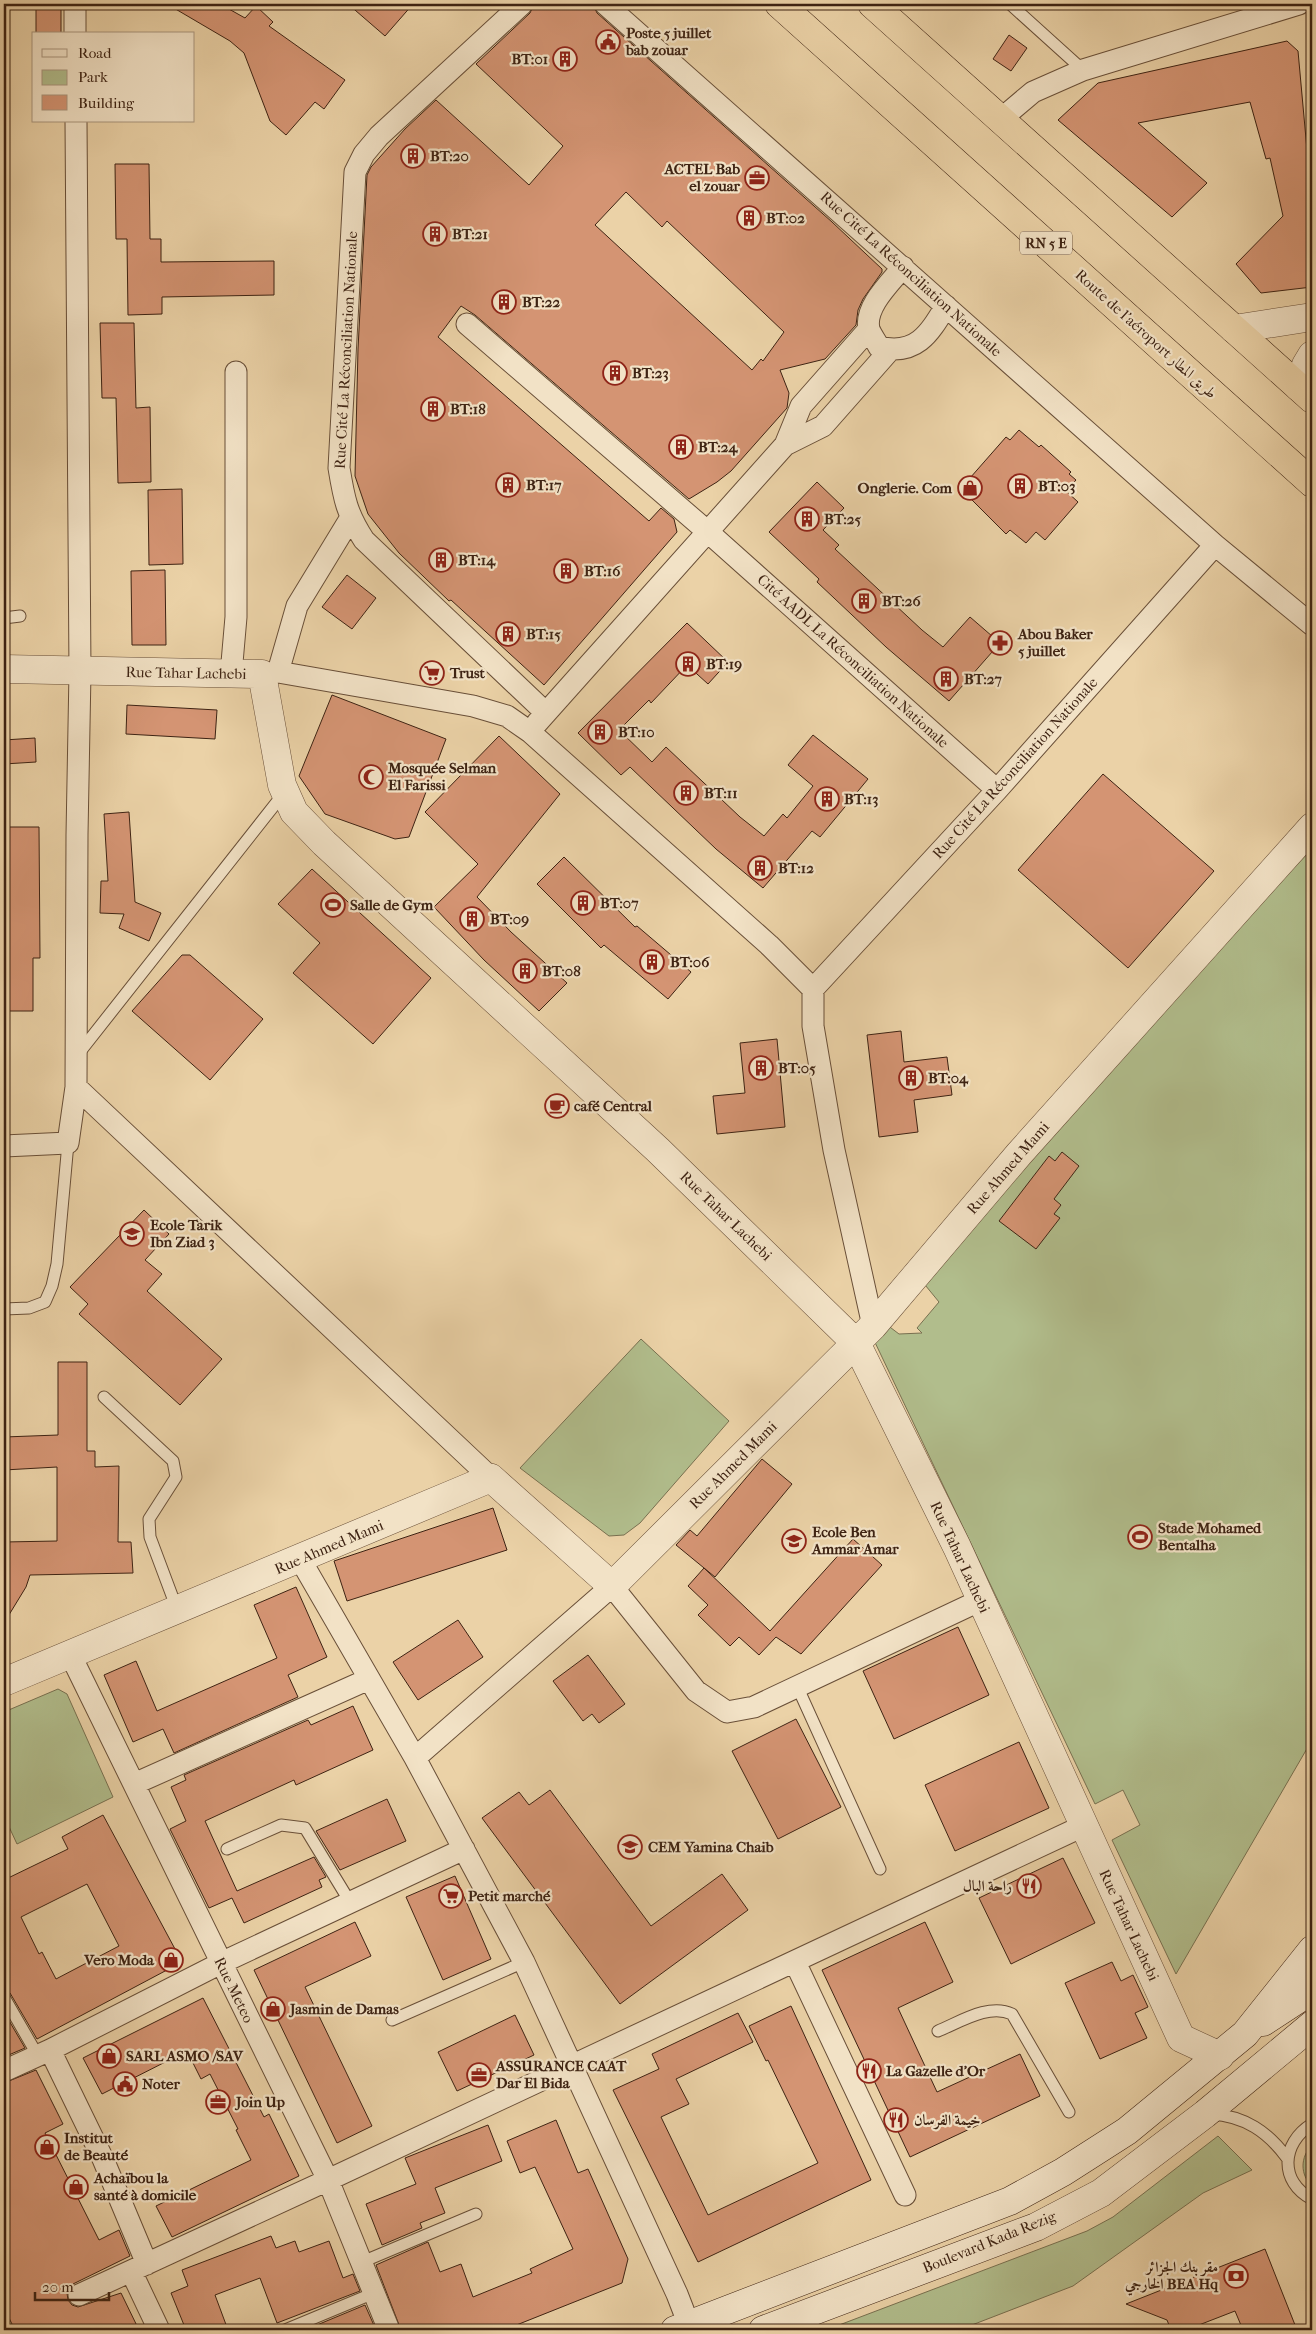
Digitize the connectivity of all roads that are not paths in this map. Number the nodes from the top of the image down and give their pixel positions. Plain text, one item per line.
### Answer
1 (75, 4) edge
2 (522, 4) edge
3 (605, 4) edge
4 (779, 4) edge
5 (872, 4) edge
6 (1010, 4) edge
7 (1299, 4) edge
8 (75, 32) edge
9 (1083, 70) junction
10 (1001, 119) junction
11 (76, 122) edge
12 (903, 267) junction
13 (946, 306) junction
14 (1312, 318) edge
15 (467, 324) dead end
16 (869, 329) junction
17 (1234, 329) junction
18 (890, 350) junction
19 (1312, 355) edge
20 (236, 372) dead end
21 (1306, 393) edge
22 (785, 445) junction
23 (1312, 483) edge
24 (350, 518) junction
25 (708, 532) junction
26 (1215, 545) junction
27 (20, 616) dead end
28 (4, 618) edge
29 (1312, 625) edge
30 (4, 669) edge
31 (80, 672) junction
32 (270, 673) junction
33 (231, 674) junction
34 (546, 713) junction
35 (530, 732) junction
36 (997, 790) junction
37 (285, 792) junction
38 (1312, 827) edge
39 (813, 989) junction
40 (75, 1058) junction
41 (76, 1087) junction
42 (68, 1143) junction
43 (4, 1146) edge
44 (4, 1309) edge
45 (865, 1334) junction
46 (104, 1397) dead end
47 (491, 1478) junction
48 (300, 1559) junction
49 (612, 1586) junction
50 (981, 1600) junction
51 (177, 1610) junction
52 (70, 1654) junction
53 (369, 1679) junction
54 (4, 1682) edge
55 (797, 1686) junction
56 (415, 1758) junction
57 (134, 1784) junction
58 (1083, 1826) junction
59 (227, 1849) dead end
60 (464, 1849) junction
61 (880, 1869) dead end
62 (350, 1902) junction
63 (1312, 1950) edge
64 (524, 1962) junction
65 (794, 1962) junction
66 (221, 1963) junction
67 (1312, 1990) edge
68 (4, 1997) edge
69 (392, 2020) dead end
70 (1312, 2025) edge
71 (938, 2031) dead end
72 (1245, 2034) junction
73 (44, 2053) junction
74 (1220, 2056) junction
75 (572, 2066) junction
76 (4, 2071) edge
77 (1069, 2112) dead end
78 (1205, 2114) junction
79 (1312, 2124) edge
80 (1288, 2158) junction
81 (328, 2180) junction
82 (905, 2195) dead end
83 (1312, 2199) edge
84 (476, 2214) dead end
85 (362, 2262) junction
86 (139, 2267) junction
87 (374, 2292) junction
88 (79, 2294) dead end
89 (682, 2328) edge
90 (159, 2330) edge
91 (285, 2330) edge
92 (389, 2330) edge
93 (763, 2330) edge

1 - 8 street
2 - 24 street, Rue Cité La Réconciliation Nationale
3 - 12 street, Rue Cité La Réconciliation Nationale
4 - 23 highway, Route de l'aéroport طريق المطار / RN 5 E
5 - 10 highway
6 - 9 lane
7 - 9 street
9 - 10 street
10 - 17 highway
11 - 31 street
12 - 13 street, Rue Cité La Réconciliation Nationale
12 - 16 street
13 - 18 street
13 - 26 street, Rue Cité La Réconciliation Nationale
14 - 17 street
15 - 25 street, Cité AADL La Réconciliation Nationale
16 - 18 street
16 - 22 street
17 - 21 highway
18 - 22 street
19 - 21 street
20 - 33 street
22 - 25 street
24 - 32 street
24 - 34 street, Rue Cité La Réconciliation Nationale
25 - 34 street
25 - 36 street, Cité AADL La Réconciliation Nationale
26 - 29 street, Rue Cité La Réconciliation Nationale
26 - 36 street, Rue Cité La Réconciliation Nationale
27 - 28 lane
30 - 31 street, Rue Tahar Lachebi
31 - 33 street, Rue Tahar Lachebi
31 - 40 street
32 - 33 street, Rue Tahar Lachebi
32 - 35 street
32 - 37 street, Rue Tahar Lachebi
34 - 35 street
35 - 39 street
36 - 39 street, Rue Cité La Réconciliation Nationale
37 - 40 lane
37 - 45 street, Rue Tahar Lachebi
38 - 45 street, Rue Ahmed Mami
39 - 45 street
40 - 41 street
41 - 42 street
41 - 47 street
42 - 43 street
42 - 44 lane
45 - 49 street, Rue Ahmed Mami
45 - 50 street, Rue Tahar Lachebi
46 - 51 lane
47 - 48 street, Rue Ahmed Mami
47 - 49 street
48 - 51 street, Rue Ahmed Mami
48 - 53 street
49 - 55 street
49 - 56 street
50 - 55 street
50 - 58 street, Rue Tahar Lachebi
51 - 52 street, Rue Ahmed Mami
52 - 54 street, Rue Ahmed Mami
52 - 57 street, Rue Meteo
53 - 56 street
53 - 57 street
55 - 61 lane
56 - 60 street
57 - 66 street, Rue Meteo
58 - 65 street
58 - 74 street, Rue Tahar Lachebi
59 - 62 lane
60 - 62 street
60 - 64 street
62 - 66 street
63 - 72 street
64 - 69 lane
64 - 75 street
65 - 75 street
65 - 82 street
66 - 73 street
66 - 81 street, Rue Meteo
67 - 72 street
68 - 73 lane
70 - 78 street, Boulevard Kada Rezig
71 - 77 lane
72 - 74 street, Boulevard Kada Rezig
73 - 76 street
73 - 86 street
74 - 89 street, Boulevard Kada Rezig
75 - 81 street
75 - 89 street
78 - 80 lane
78 - 93 street, Boulevard Kada Rezig
79 - 80 lane
80 - 83 lane
81 - 85 street, Rue Meteo
81 - 86 street
84 - 85 lane
85 - 87 street, Rue Meteo
86 - 88 street
86 - 90 street
87 - 91 lane
87 - 92 street, Rue Meteo

